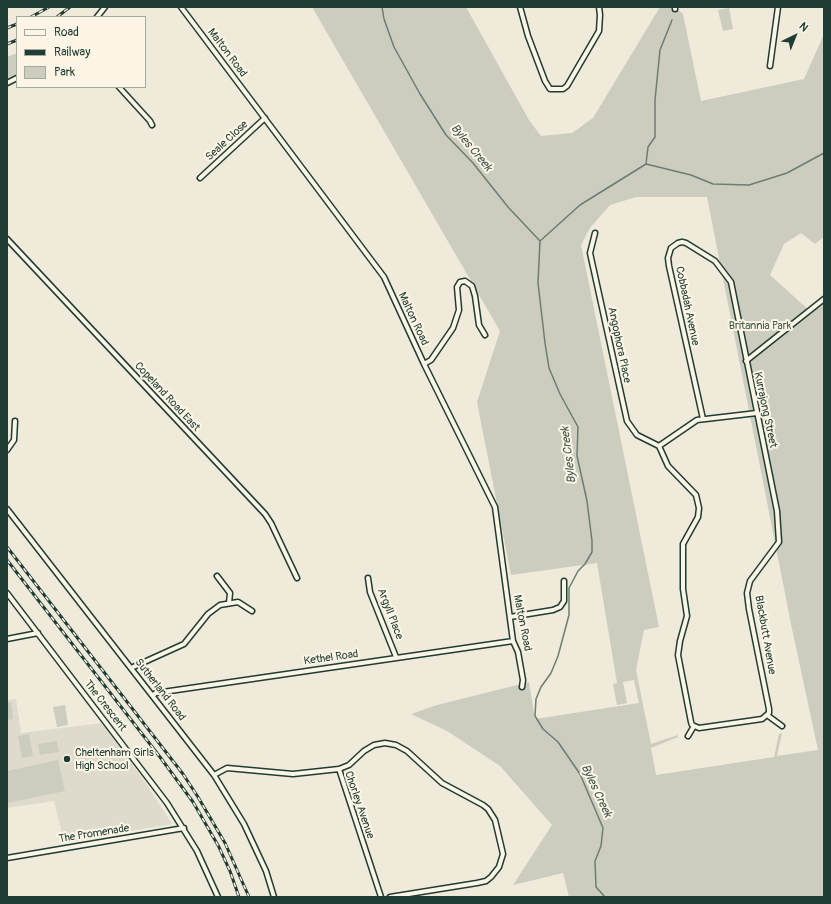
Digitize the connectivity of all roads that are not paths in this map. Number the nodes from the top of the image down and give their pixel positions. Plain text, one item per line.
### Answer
1 (105, 7) edge
2 (181, 7) edge
3 (520, 7) edge
4 (599, 7) edge
5 (778, 7) edge
6 (98, 16) edge
7 (770, 66) dead end
8 (16, 78) edge
9 (7, 83) edge
10 (120, 88) edge
11 (266, 118) junction
12 (152, 125) dead end
13 (200, 178) dead end
14 (595, 233) dead end
15 (7, 239) edge
16 (731, 282) joint
17 (824, 300) edge
18 (485, 335) dead end
19 (746, 361) junction
20 (424, 364) junction
21 (757, 413) junction
22 (703, 419) junction
23 (15, 421) dead end
24 (658, 446) junction
25 (7, 450) edge
26 (7, 509) edge
27 (779, 542) joint
28 (218, 576) dead end
29 (297, 578) dead end
30 (368, 578) dead end
31 (564, 581) dead end
32 (7, 593) edge
33 (229, 603) junction
34 (252, 611) dead end
35 (510, 617) junction
36 (38, 633) junction
37 (7, 639) edge
38 (514, 641) junction
39 (396, 657) junction
40 (131, 668) junction
41 (522, 687) dead end
42 (153, 695) junction
43 (768, 716) junction
44 (694, 726) junction
45 (782, 726) dead end
46 (688, 736) dead end
47 (339, 769) junction
48 (214, 775) junction
49 (184, 828) junction
50 (7, 858) edge
51 (218, 897) edge
52 (274, 897) edge
53 (381, 897) edge
54 (390, 897) edge

1 - 6 street
2 - 11 street, Malton Road
3 - 4 street
5 - 7 street
8 - 9 street
10 - 12 street
11 - 13 street, Seale Close
11 - 20 street, Malton Road
14 - 24 street, Angophora Place
15 - 29 street, Copeland Road East
16 - 19 street, Kurrajong Street
16 - 22 street, Cobbadah Avenue
17 - 19 street
18 - 20 street
19 - 21 street, Kurrajong Street
20 - 35 street, Malton Road
21 - 22 street
21 - 27 street, Kurrajong Street
22 - 24 street
23 - 25 street
24 - 44 street
26 - 40 street, Sutherland Road
27 - 43 street, Blackbutt Avenue
28 - 33 street
30 - 39 street, Argyll Place
31 - 35 street
32 - 36 street, The Crescent
33 - 34 street
33 - 40 street
35 - 38 street, Malton Road
36 - 37 street
36 - 49 street, The Crescent
38 - 39 street, Kethel Road
38 - 41 street, Malton Road
39 - 42 street, Kethel Road
40 - 42 street, Sutherland Road
42 - 48 street, Sutherland Road
43 - 44 street
43 - 45 street
44 - 46 street
47 - 48 street, Chorley Avenue
47 - 53 street, Chorley Avenue
47 - 54 street
48 - 52 street, Sutherland Road
49 - 50 street, The Promenade
49 - 51 street, The Crescent

